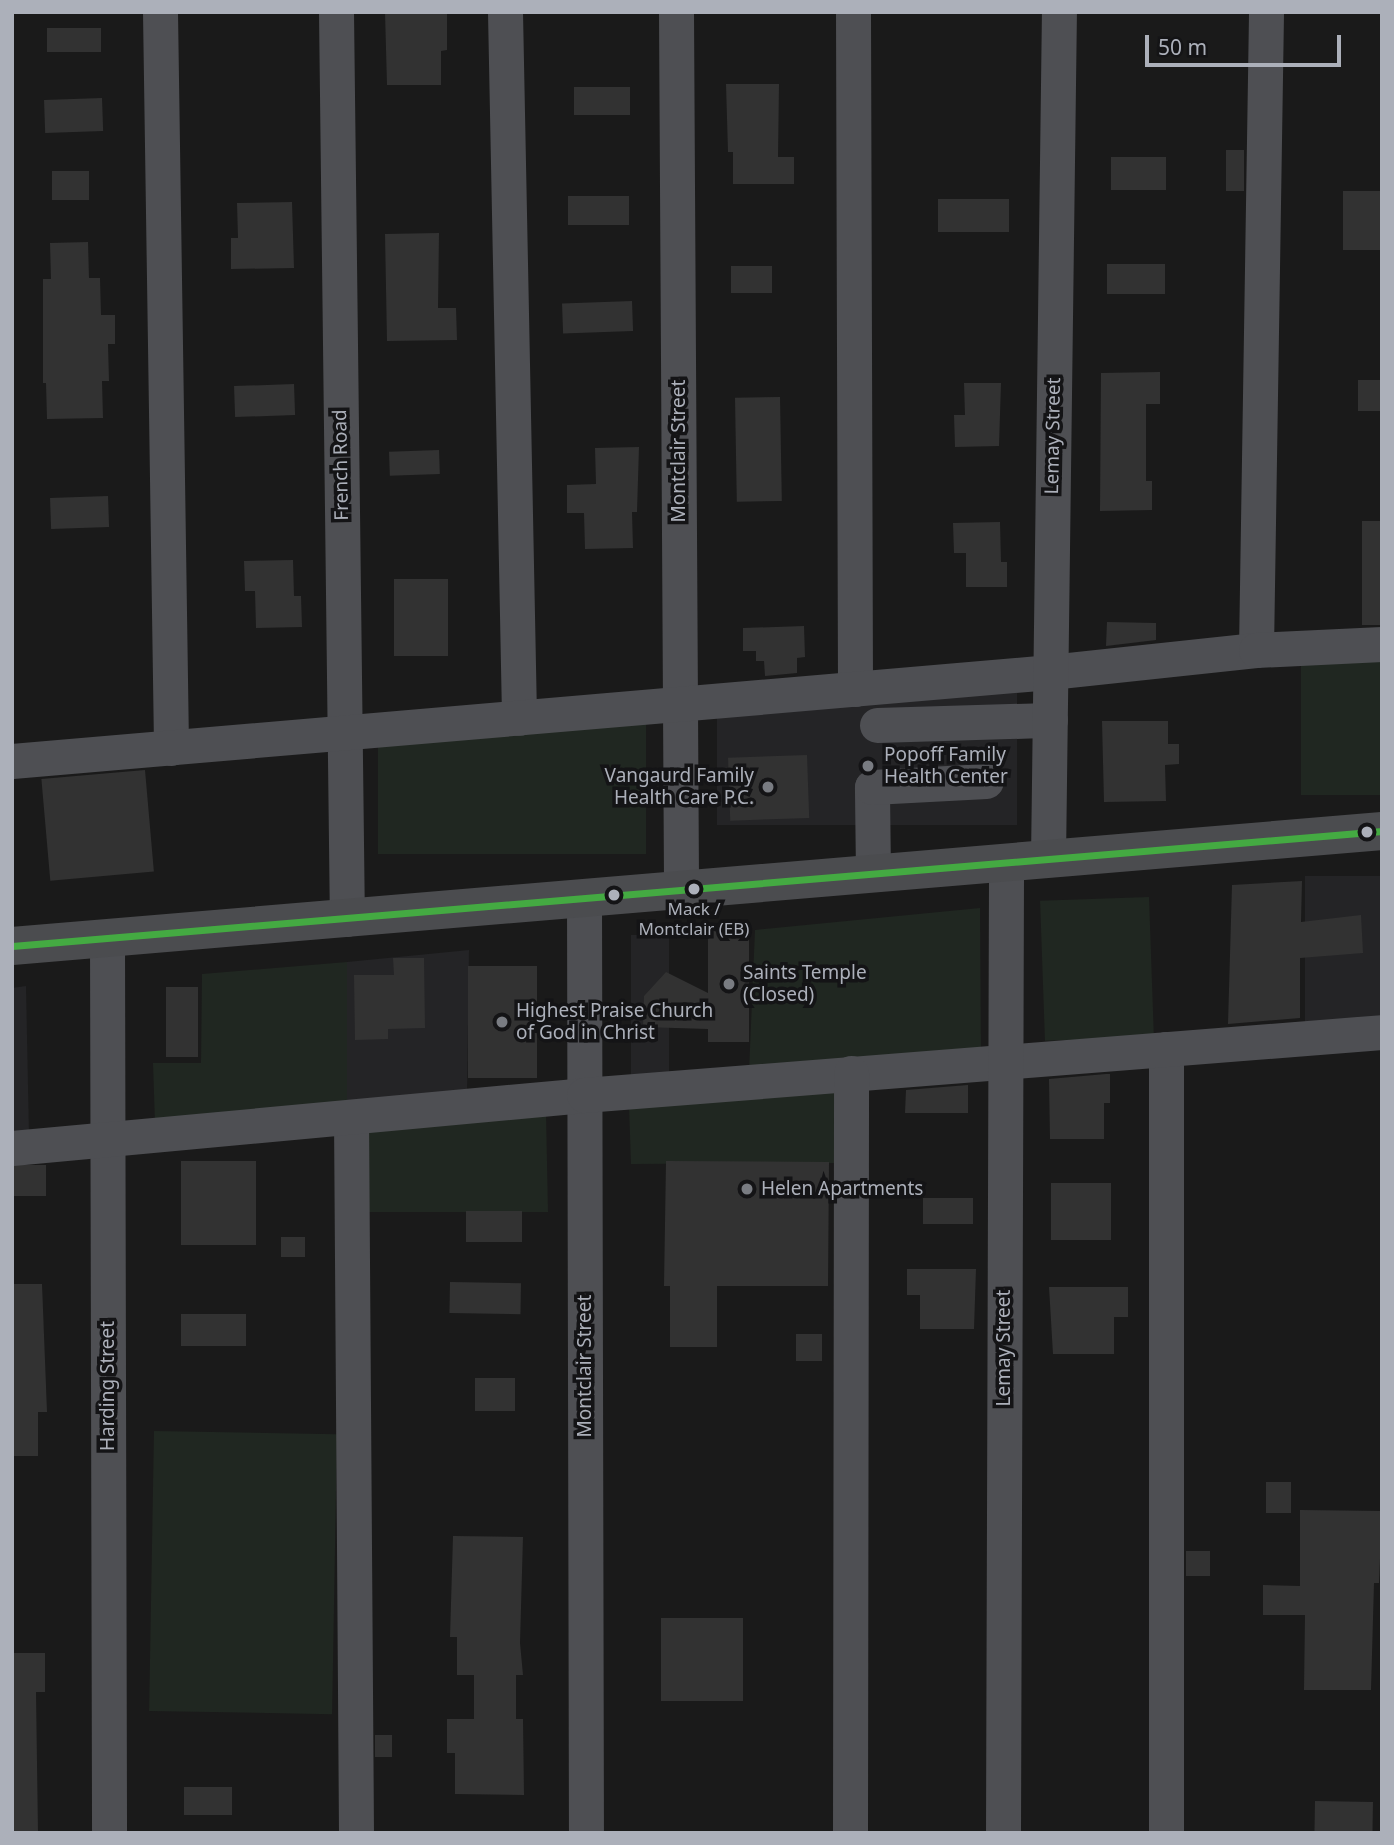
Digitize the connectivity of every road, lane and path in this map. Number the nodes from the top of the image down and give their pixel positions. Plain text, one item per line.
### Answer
1 (160, 12) edge
2 (336, 12) edge
3 (505, 12) edge
4 (676, 12) edge
5 (853, 12) edge
6 (1059, 12) edge
7 (1266, 12) edge
8 (1382, 644) edge
9 (1256, 650) junction
10 (1051, 672) junction
11 (855, 689) junction
12 (680, 704) junction
13 (519, 718) junction
14 (1050, 720) junction
15 (877, 725) dead end
16 (344, 734) junction
17 (171, 748) junction
18 (12, 761) edge
19 (985, 781) dead end
20 (1382, 831) edge
21 (1048, 859) junction
22 (1006, 863) junction
23 (873, 874) junction
24 (681, 891) junction
25 (584, 898) junction
26 (347, 919) junction
27 (107, 938) junction
28 (12, 946) edge
29 (1382, 1032) edge
30 (1166, 1049) junction
31 (1006, 1061) junction
32 (850, 1073) junction
33 (584, 1096) junction
34 (351, 1117) junction
35 (107, 1139) junction
36 (12, 1148) edge
37 (109, 1833) edge
38 (356, 1833) edge
39 (586, 1833) edge
40 (850, 1833) edge
41 (1003, 1833) edge
42 (1166, 1833) edge

1 - 17 street
2 - 16 street, French Road
3 - 13 street
4 - 12 street, Montclair Street
5 - 11 street
6 - 10 street, Lemay Street
7 - 9 street
8 - 9 street
9 - 10 street
10 - 11 street
10 - 14 street, Lemay Street
11 - 12 street
12 - 13 street
12 - 24 street, Montclair Street
13 - 16 street
14 - 15 street
14 - 21 street, Lemay Street
16 - 17 street
16 - 26 street, French Road
17 - 18 street
19 - 23 street
20 - 21 main road
21 - 22 main road
22 - 23 main road
22 - 31 street, Lemay Street
23 - 24 main road
24 - 25 main road
25 - 26 main road
25 - 33 street, Montclair Street
26 - 27 main road
27 - 28 main road
27 - 35 street, Harding Street
29 - 30 street
30 - 31 street
30 - 42 street
31 - 32 street
31 - 41 street, Lemay Street
32 - 33 street
32 - 40 street
33 - 34 street
33 - 39 street, Montclair Street
34 - 35 street
34 - 38 street
35 - 36 street
35 - 37 street, Harding Street

